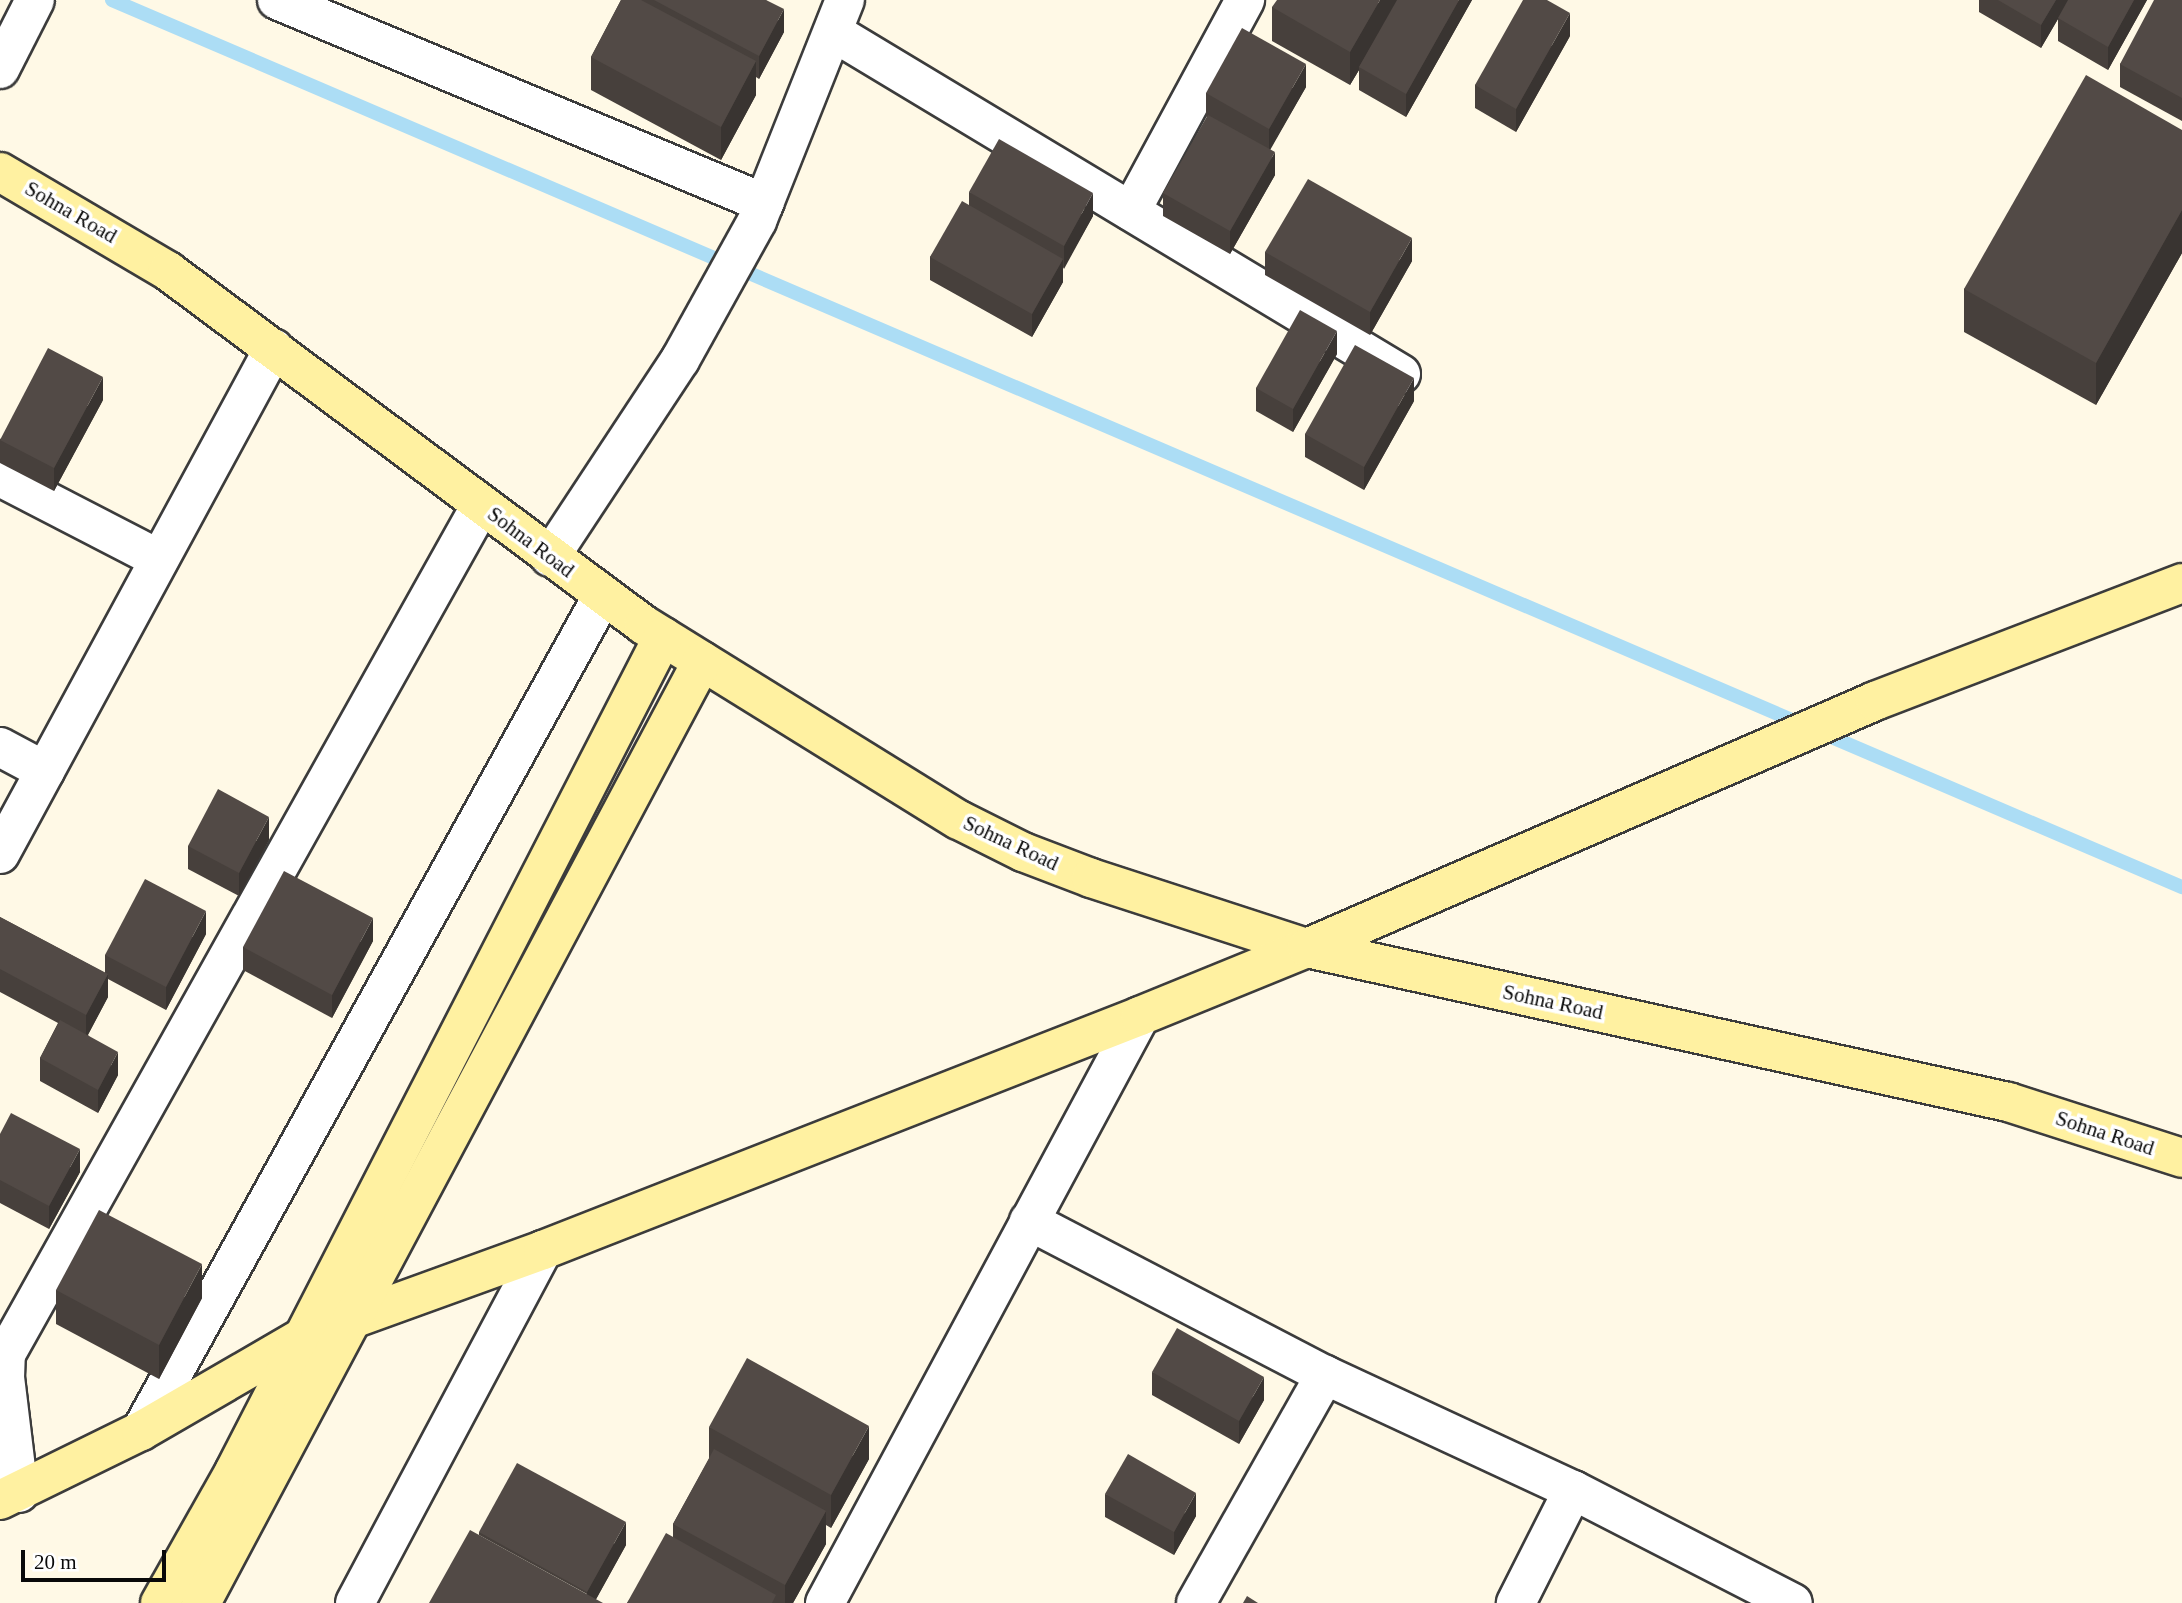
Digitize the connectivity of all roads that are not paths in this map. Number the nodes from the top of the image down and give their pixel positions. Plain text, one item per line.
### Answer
1 (35, 0) edge
2 (277, 0) edge
3 (1245, 0) edge
4 (839, 16) edge
5 (0, 69) edge
6 (0, 172) edge
7 (1131, 211) junction
8 (761, 212) junction
9 (274, 348) junction
10 (1406, 377) edge
11 (0, 477) edge
12 (481, 505) junction
13 (550, 557) junction
14 (159, 559) junction
15 (2182, 583) edge
16 (603, 595) junction
17 (663, 637) junction
18 (702, 661) junction
19 (0, 747) edge
20 (45, 771) junction
21 (0, 854) edge
22 (1307, 948) junction
23 (1140, 1016) junction
24 (2182, 1158) edge
25 (1029, 1222) junction
26 (543, 1250) junction
27 (351, 1319) junction
28 (303, 1337) junction
29 (1325, 1375) junction
30 (141, 1432) junction
31 (1573, 1490) junction
32 (9, 1496) edge
33 (160, 1603) edge
34 (201, 1603) edge
35 (355, 1603) edge
36 (825, 1603) edge
37 (1196, 1603) edge
38 (1516, 1603) edge
39 (1793, 1603) edge

1 - 5 street
2 - 8 street
3 - 7 street
4 - 7 street
4 - 8 street
6 - 9 street, Sohna Road
7 - 10 street
8 - 13 street
9 - 12 street, Sohna Road
9 - 14 street
11 - 14 street
12 - 13 street, Sohna Road
12 - 32 street
13 - 16 street, Sohna Road
14 - 20 street
15 - 22 street
16 - 17 street, Sohna Road
16 - 30 street
17 - 18 street, Sohna Road
17 - 28 street
18 - 22 street, Sohna Road
18 - 27 street
19 - 20 street
20 - 21 street
22 - 23 street
22 - 24 street, Sohna Road
23 - 25 street
23 - 26 street
25 - 29 street
25 - 36 street
26 - 27 street
26 - 35 street
27 - 28 street
27 - 34 street
28 - 30 street
28 - 33 street
29 - 31 street
29 - 37 street
30 - 32 street
31 - 38 street
31 - 39 street

